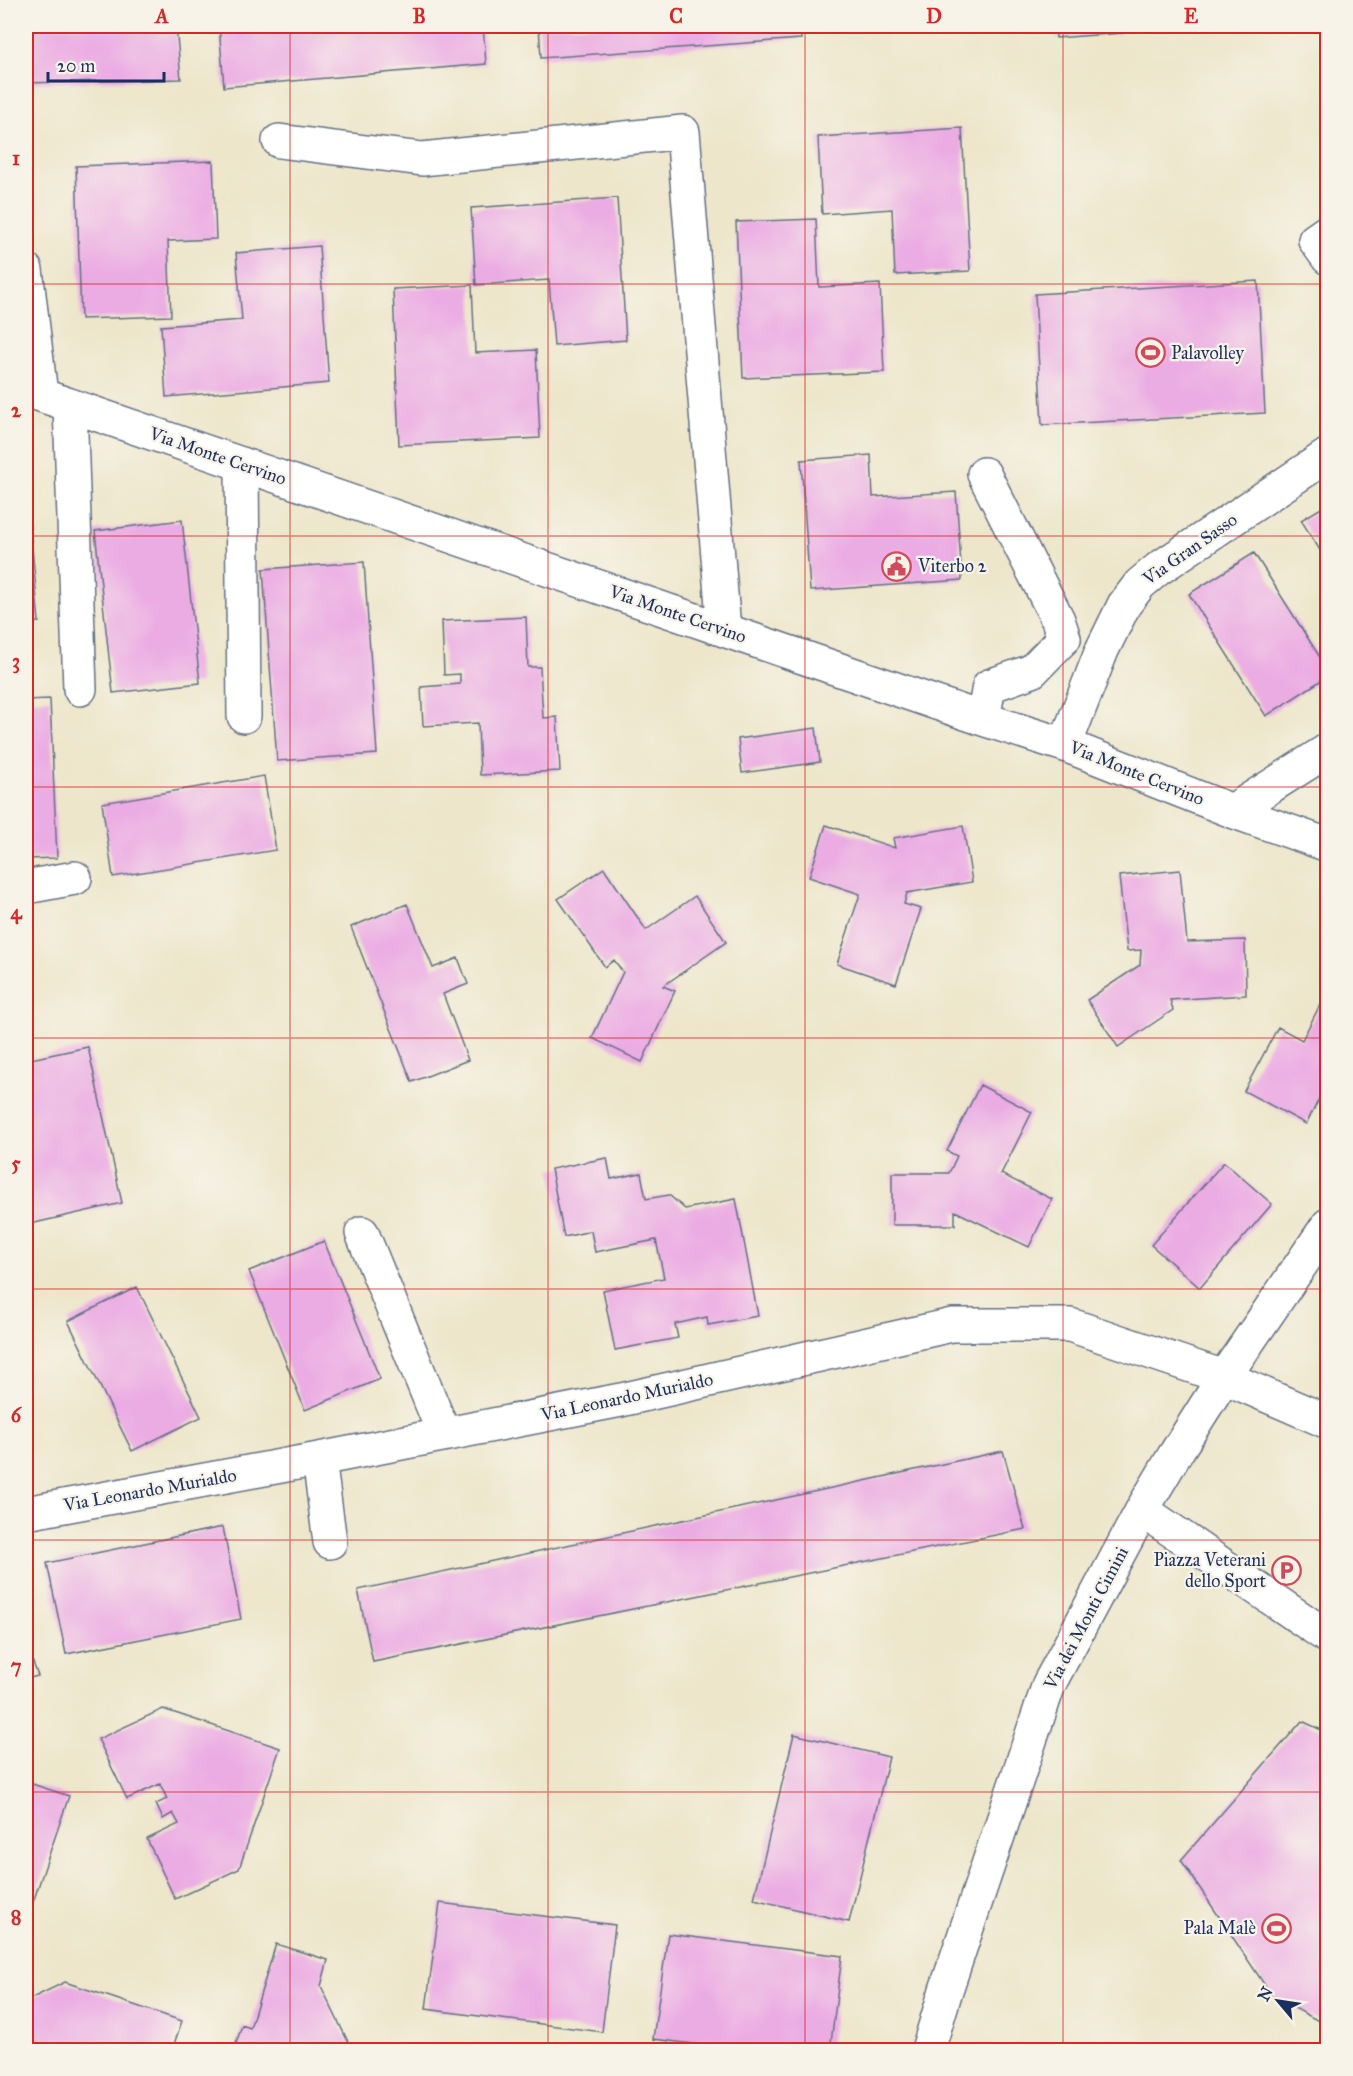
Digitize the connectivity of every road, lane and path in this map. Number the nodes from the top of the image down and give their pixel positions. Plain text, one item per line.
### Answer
1 (279, 141) dead end
2 (1328, 231) edge
3 (1328, 258) edge
4 (26, 270) edge
5 (45, 396) edge
6 (1328, 455) edge
7 (242, 464) junction
8 (984, 474) dead end
9 (724, 630) junction
10 (80, 689) dead end
11 (244, 716) dead end
12 (983, 719) junction
13 (1065, 744) junction
14 (1328, 750) edge
15 (1232, 811) junction
16 (1328, 845) edge
17 (75, 878) dead end
18 (26, 887) edge
19 (1328, 1225) edge
20 (362, 1233) dead end
21 (1224, 1377) junction
22 (1328, 1422) edge
23 (444, 1434) junction
24 (319, 1459) junction
25 (1142, 1510) junction
26 (26, 1513) edge
27 (330, 1542) dead end
28 (1328, 1637) edge
29 (928, 2050) edge

1 - 9 street
2 - 3 street
4 - 5 street
5 - 7 street, Via Monte Cervino
5 - 10 street
6 - 13 street, Via Gran Sasso
7 - 9 street, Via Monte Cervino
7 - 11 street
8 - 12 street
9 - 12 street, Via Monte Cervino
12 - 13 street, Via Monte Cervino
13 - 15 street, Via Monte Cervino
14 - 15 street
15 - 16 street, Via Monte Cervino
17 - 18 street
19 - 21 street, Via dei Monti Cimini
20 - 23 street
21 - 22 street, Via Leonardo Murialdo
21 - 23 street, Via Leonardo Murialdo
21 - 25 street, Via dei Monti Cimini
23 - 24 street, Via Leonardo Murialdo
24 - 26 street, Via Leonardo Murialdo
24 - 27 street
25 - 28 street
25 - 29 street, Via dei Monti Cimini

